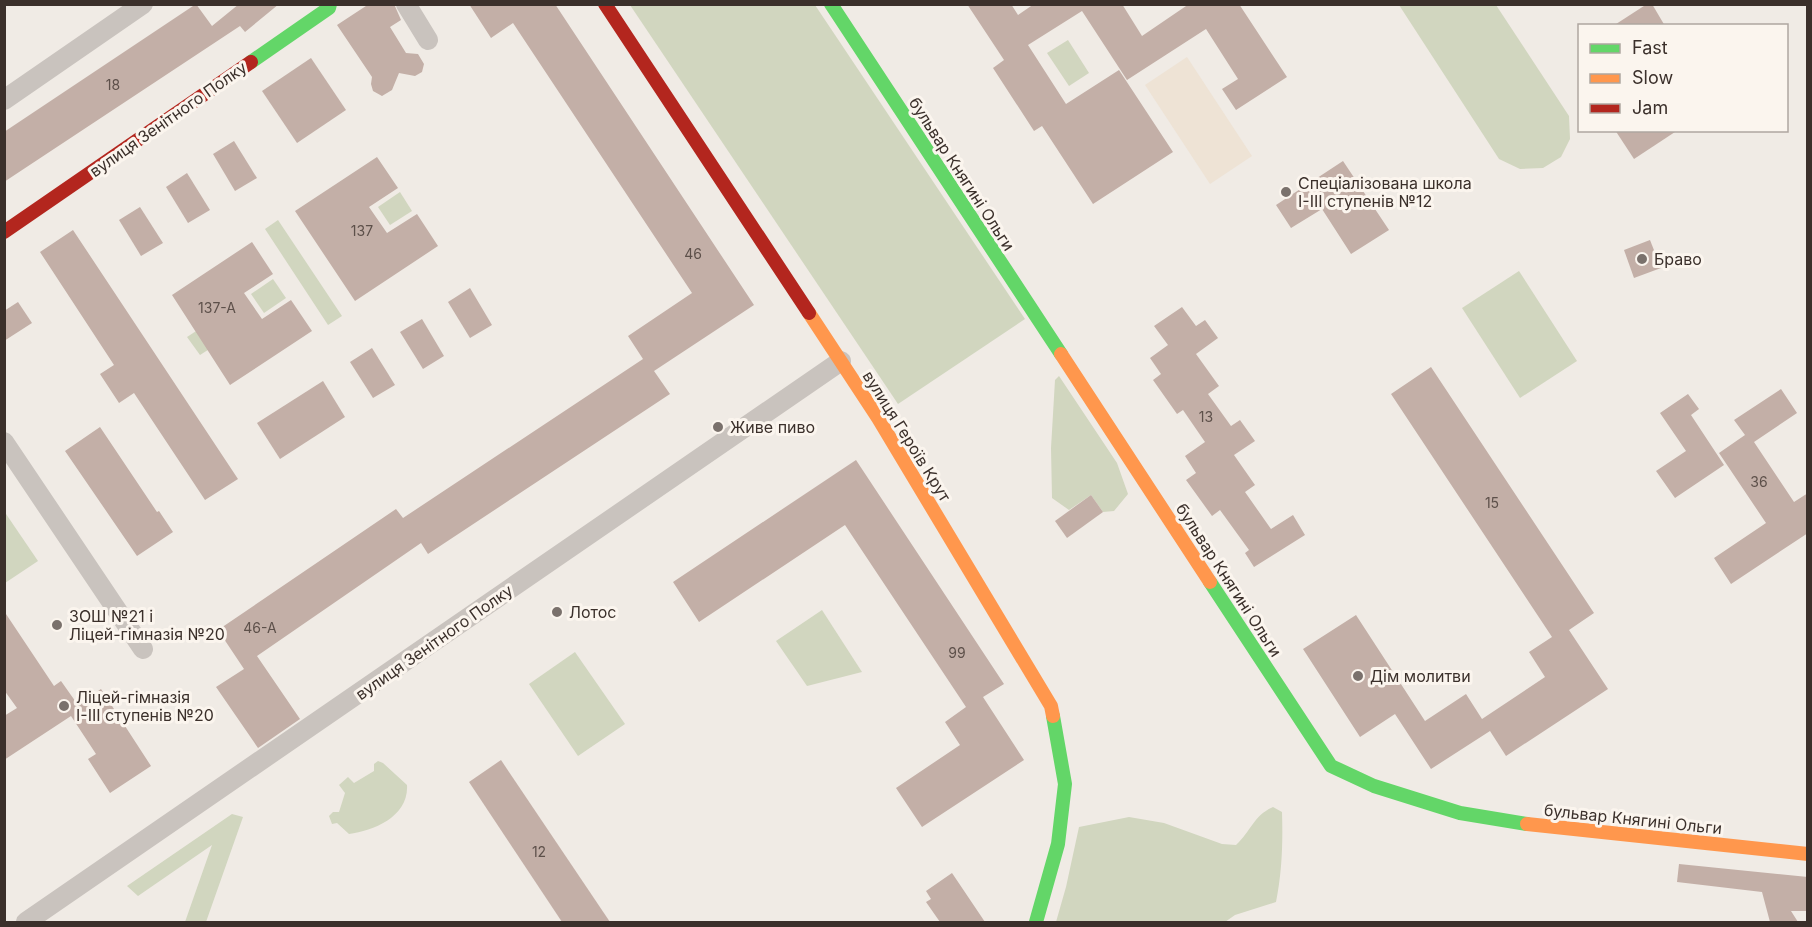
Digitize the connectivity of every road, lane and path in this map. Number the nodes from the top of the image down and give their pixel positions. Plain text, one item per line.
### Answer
1 (330, 4) edge
2 (406, 4) edge
3 (605, 4) edge
4 (831, 4) edge
5 (132, 8) edge
6 (428, 40) dead end
7 (4, 100) edge
8 (4, 232) edge
9 (841, 361) junction
10 (4, 442) edge
11 (143, 649) dead end
12 (1808, 854) edge
13 (26, 922) edge
14 (1036, 922) edge

1 - 8 street, вулиця Зенітного Полку
2 - 6 street
3 - 9 street, вулиця Героїв Крут
4 - 12 street, бульвар Княгині Ольги
5 - 7 street
9 - 13 street, вулиця Зенітного Полку
9 - 14 street, вулиця Героїв Крут
10 - 11 street

